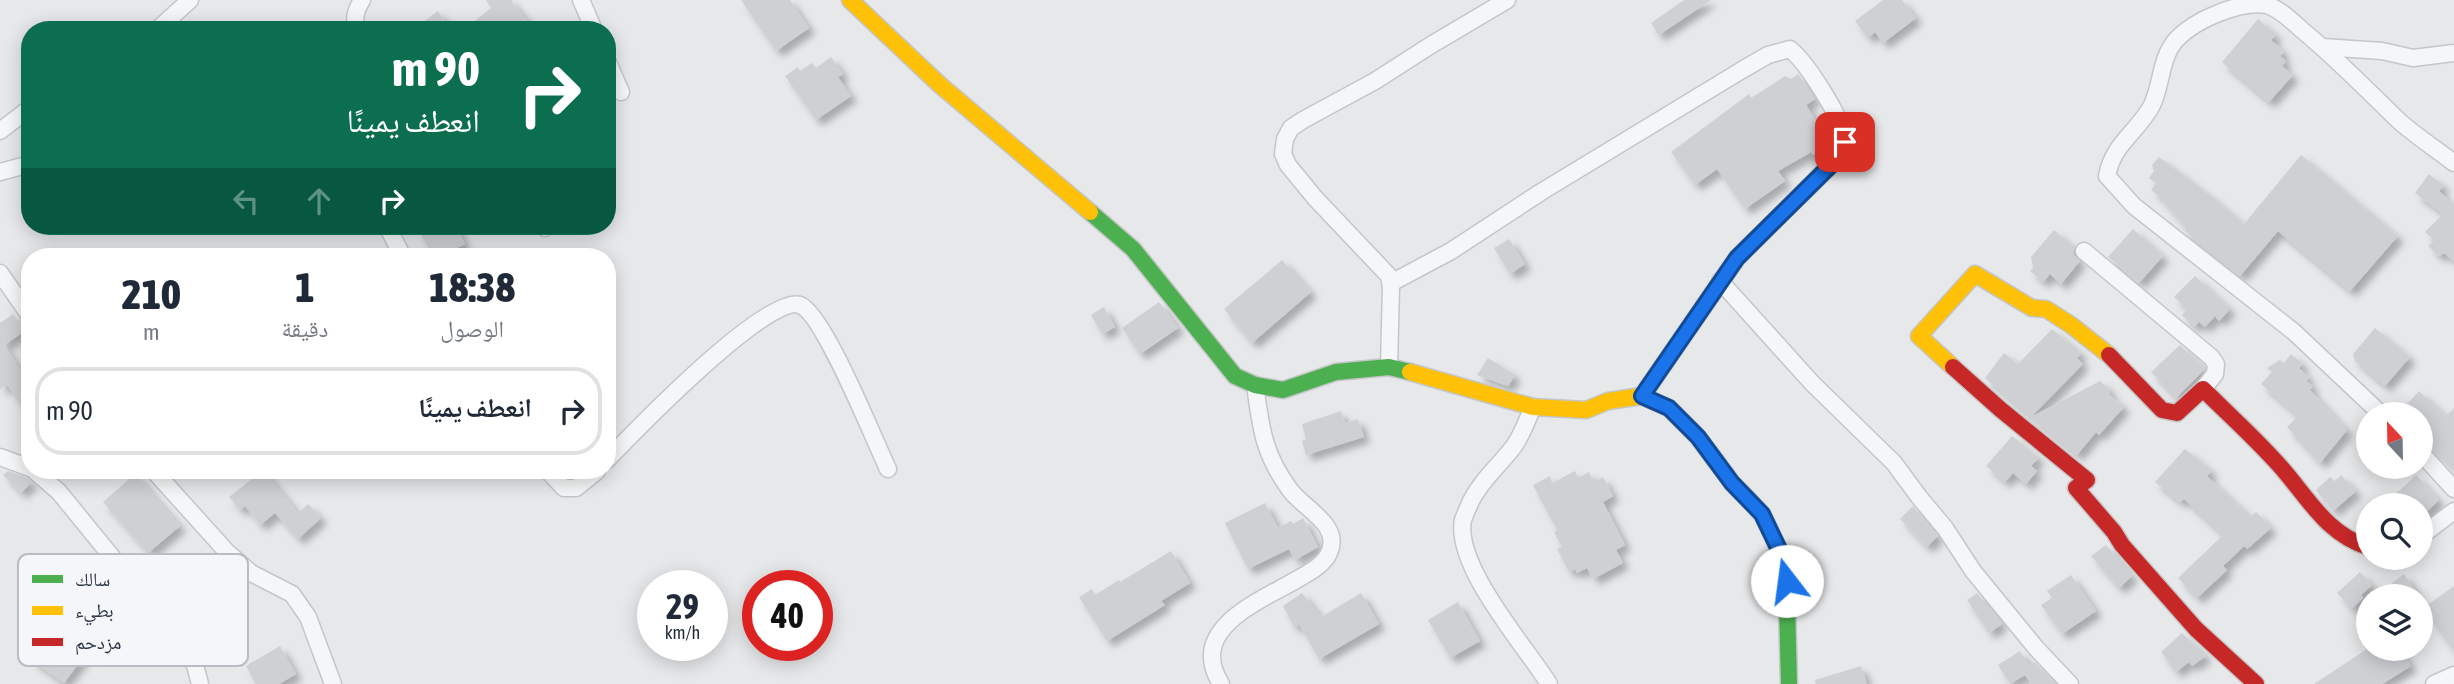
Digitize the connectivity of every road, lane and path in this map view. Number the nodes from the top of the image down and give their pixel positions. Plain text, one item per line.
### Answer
1 (190, 0) edge
2 (362, 0) edge
3 (581, 0) edge
4 (850, 0) edge
5 (1507, 0) edge
6 (167, 21) edge
7 (354, 21) edge
8 (590, 21) edge
9 (2323, 47) junction
10 (2454, 53) edge
11 (616, 81) edge
12 (621, 92) dead end
13 (21, 115) edge
14 (0, 131) edge
15 (2454, 163) edge
16 (21, 166) edge
17 (0, 172) edge
18 (2084, 251) dead end
19 (0, 273) edge
20 (1720, 281) junction
21 (1391, 283) junction
22 (21, 303) edge
23 (1389, 367) junction
24 (1255, 385) junction
25 (2203, 389) junction
26 (1642, 396) junction
27 (2368, 402) edge
28 (1533, 407) junction
29 (616, 451) edge
30 (0, 457) edge
31 (21, 465) edge
32 (2433, 466) edge
33 (888, 469) dead end
34 (44, 479) edge
35 (161, 479) edge
36 (556, 479) edge
37 (587, 479) edge
38 (2454, 489) edge
39 (2454, 511) edge
40 (2433, 527) edge
41 (2356, 545) edge
42 (110, 554) edge
43 (229, 554) edge
44 (248, 570) edge
45 (195, 666) edge
46 (2454, 675) edge
47 (200, 684) edge
48 (333, 684) edge
49 (1221, 684) edge
50 (1549, 684) edge
51 (1789, 684) edge
52 (2070, 684) edge
53 (2256, 684) edge
54 (2434, 684) edge

1 - 6 street
2 - 7 street
3 - 8 street
4 - 24 street
5 - 21 street
9 - 10 street
9 - 15 street
9 - 27 street
11 - 12 street
13 - 14 street
16 - 17 street
18 - 25 street
19 - 22 street
20 - 21 street
20 - 26 street
20 - 52 street
21 - 23 street
23 - 24 street
23 - 28 street
24 - 49 street
25 - 41 street
25 - 53 street
26 - 28 street
26 - 51 street
28 - 50 street
29 - 33 street
30 - 31 street
32 - 38 street
34 - 42 street
35 - 43 street
36 - 37 street
39 - 40 street
44 - 48 street
45 - 47 street
46 - 54 street

